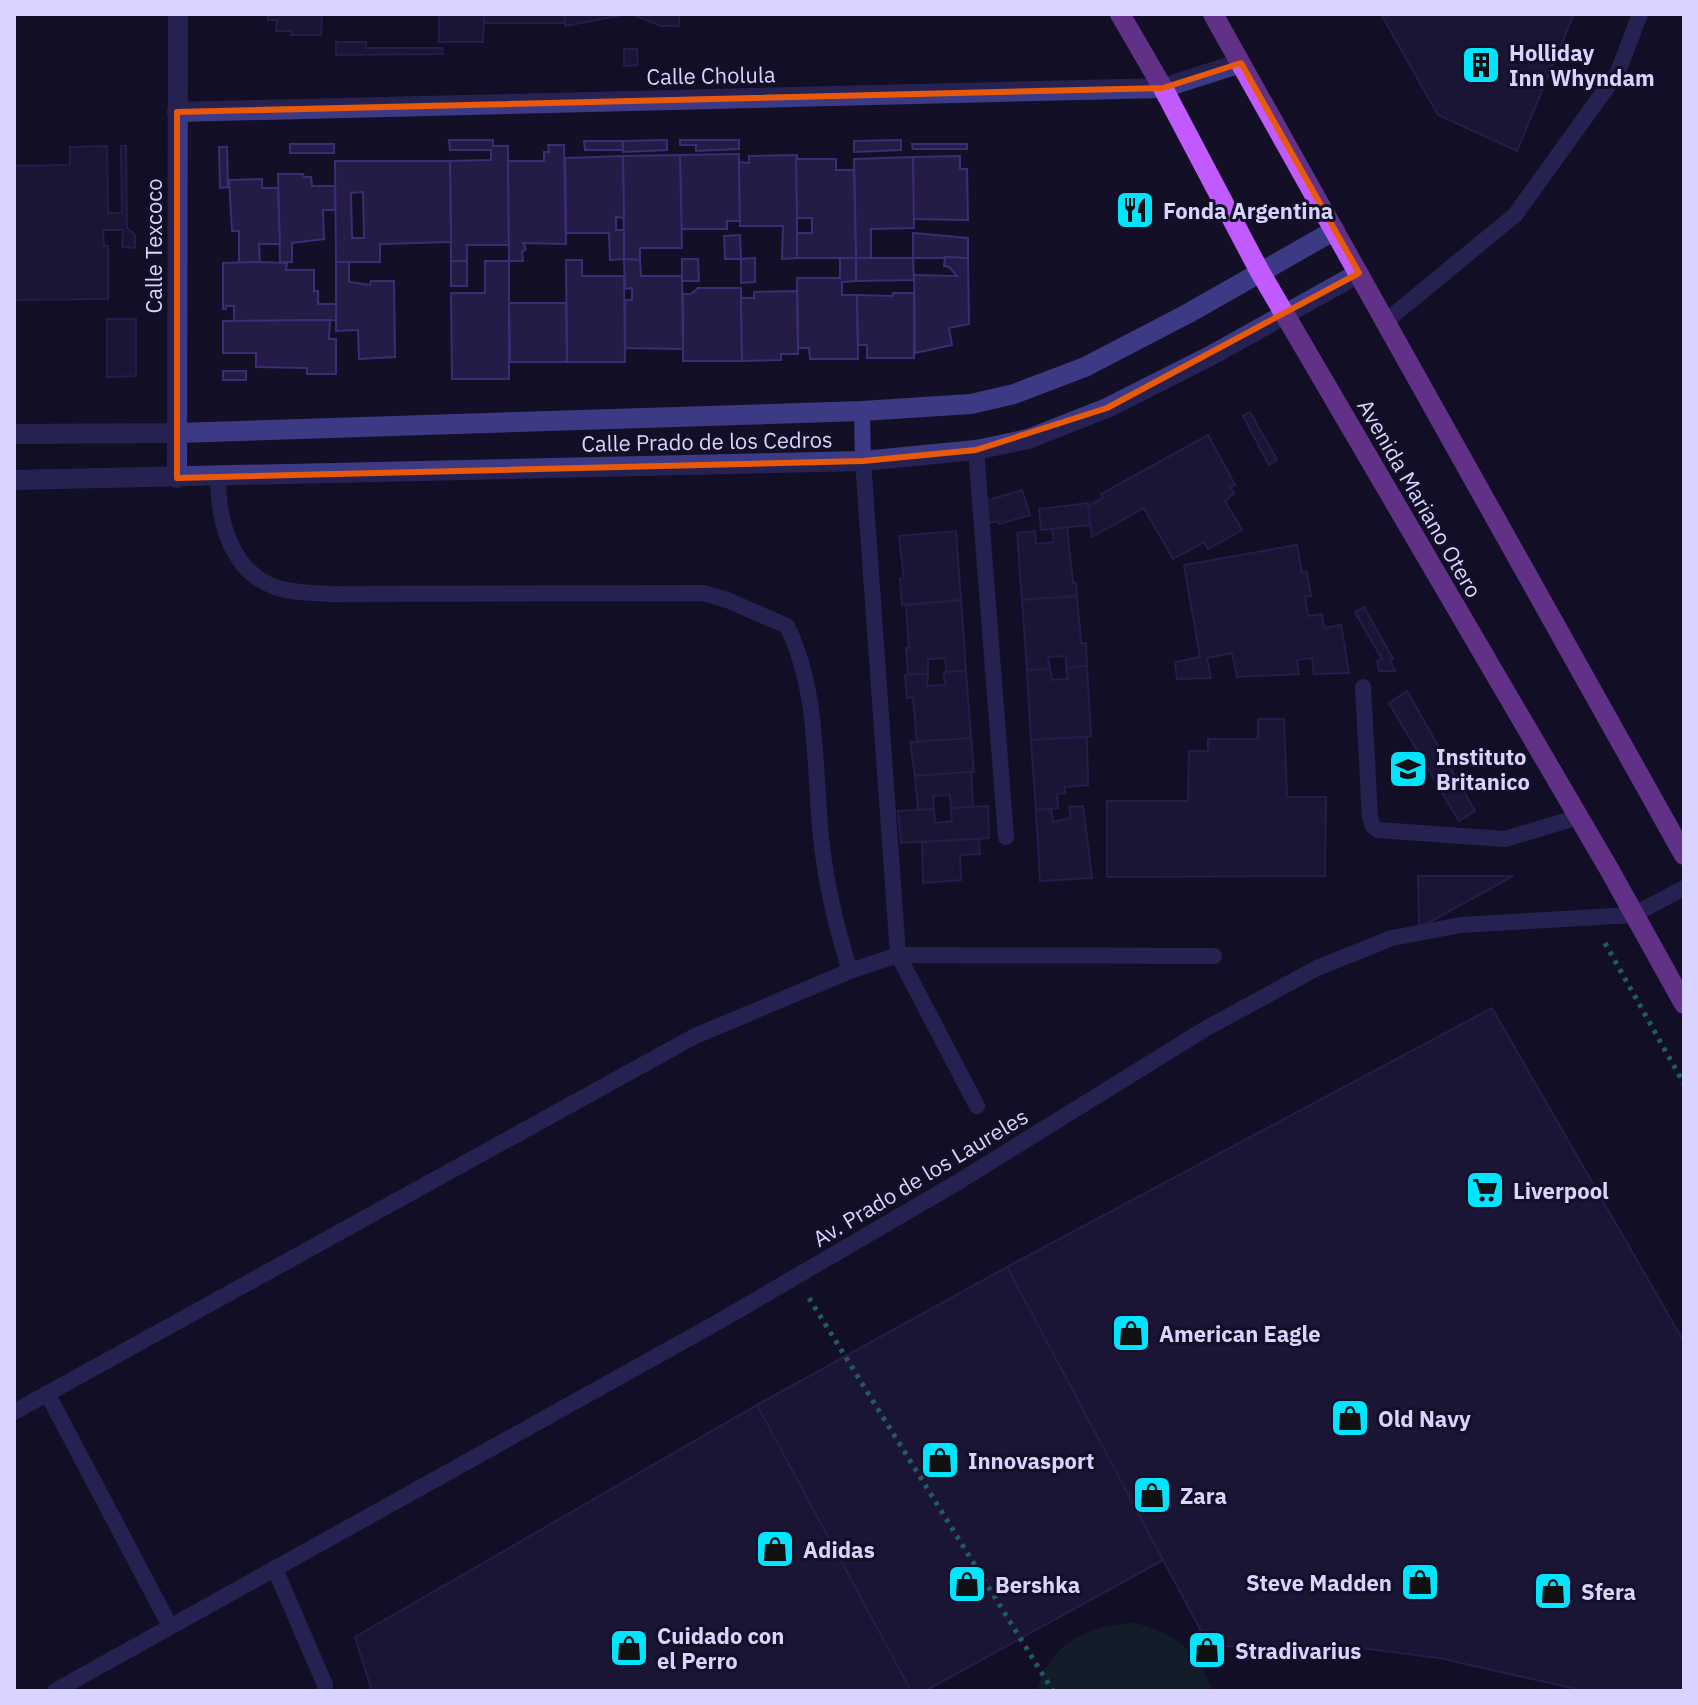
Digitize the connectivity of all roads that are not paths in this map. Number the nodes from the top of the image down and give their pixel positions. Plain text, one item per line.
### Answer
1 (178, 14) edge
2 (1120, 14) edge
3 (1213, 14) edge
4 (1640, 14) edge
5 (1241, 63) junction
6 (1163, 88) junction
7 (177, 112) junction
8 (1335, 230) junction
9 (1260, 272) junction
10 (1359, 273) junction
11 (1285, 314) junction
12 (1386, 321) junction
13 (862, 411) junction
14 (177, 433) junction
15 (14, 434) edge
16 (976, 450) junction
17 (863, 461) junction
18 (218, 477) junction
19 (177, 478) junction
20 (14, 480) edge
21 (1363, 687) dead end
22 (1578, 817) junction
23 (1006, 837) dead end
24 (1684, 855) edge
25 (1684, 888) edge
26 (1633, 915) junction
27 (898, 955) junction
28 (1214, 956) dead end
29 (850, 971) junction
30 (1684, 1004) edge
31 (977, 1106) dead end
32 (47, 1393) junction
33 (14, 1412) edge
34 (268, 1573) junction
35 (170, 1626) junction
36 (321, 1689) edge
37 (55, 1691) edge

1 - 7 street, Calle Texcoco
2 - 6 main road, Avenida Mariano Otero
3 - 5 main road
4 - 12 lane
5 - 6 street, Calle Cholula
5 - 8 main road
6 - 7 street, Calle Cholula
6 - 9 main road, Avenida Mariano Otero
7 - 14 street, Calle Texcoco
8 - 9 street, Calle Prado de los Cedros
8 - 10 main road
9 - 11 main road, Avenida Mariano Otero
9 - 13 street, Calle Prado de los Cedros
10 - 11 street, Calle Prado de los Cedros
10 - 12 main road
11 - 16 street, Calle Prado de los Cedros
11 - 22 main road, Avenida Mariano Otero
12 - 24 main road
13 - 14 street, Calle Prado de los Cedros
13 - 17 lane
14 - 15 street, Calle Prado de los Cedros
14 - 19 street, Calle Texcoco
16 - 17 street, Calle Prado de los Cedros
16 - 23 lane
17 - 18 street, Calle Prado de los Cedros
17 - 27 lane
18 - 19 street, Calle Prado de los Cedros
18 - 29 lane
19 - 20 street, Calle Prado de los Cedros
21 - 22 lane
22 - 26 main road, Avenida Mariano Otero
25 - 26 lane
26 - 30 main road, Avenida Mariano Otero
26 - 34 lane, Av. Prado de los Laureles
27 - 28 lane
27 - 29 lane
27 - 31 lane
29 - 32 lane
32 - 33 lane
32 - 35 lane
34 - 35 lane, Av. Prado de los Laureles
34 - 36 lane
35 - 37 lane, Av. Prado de los Laureles

